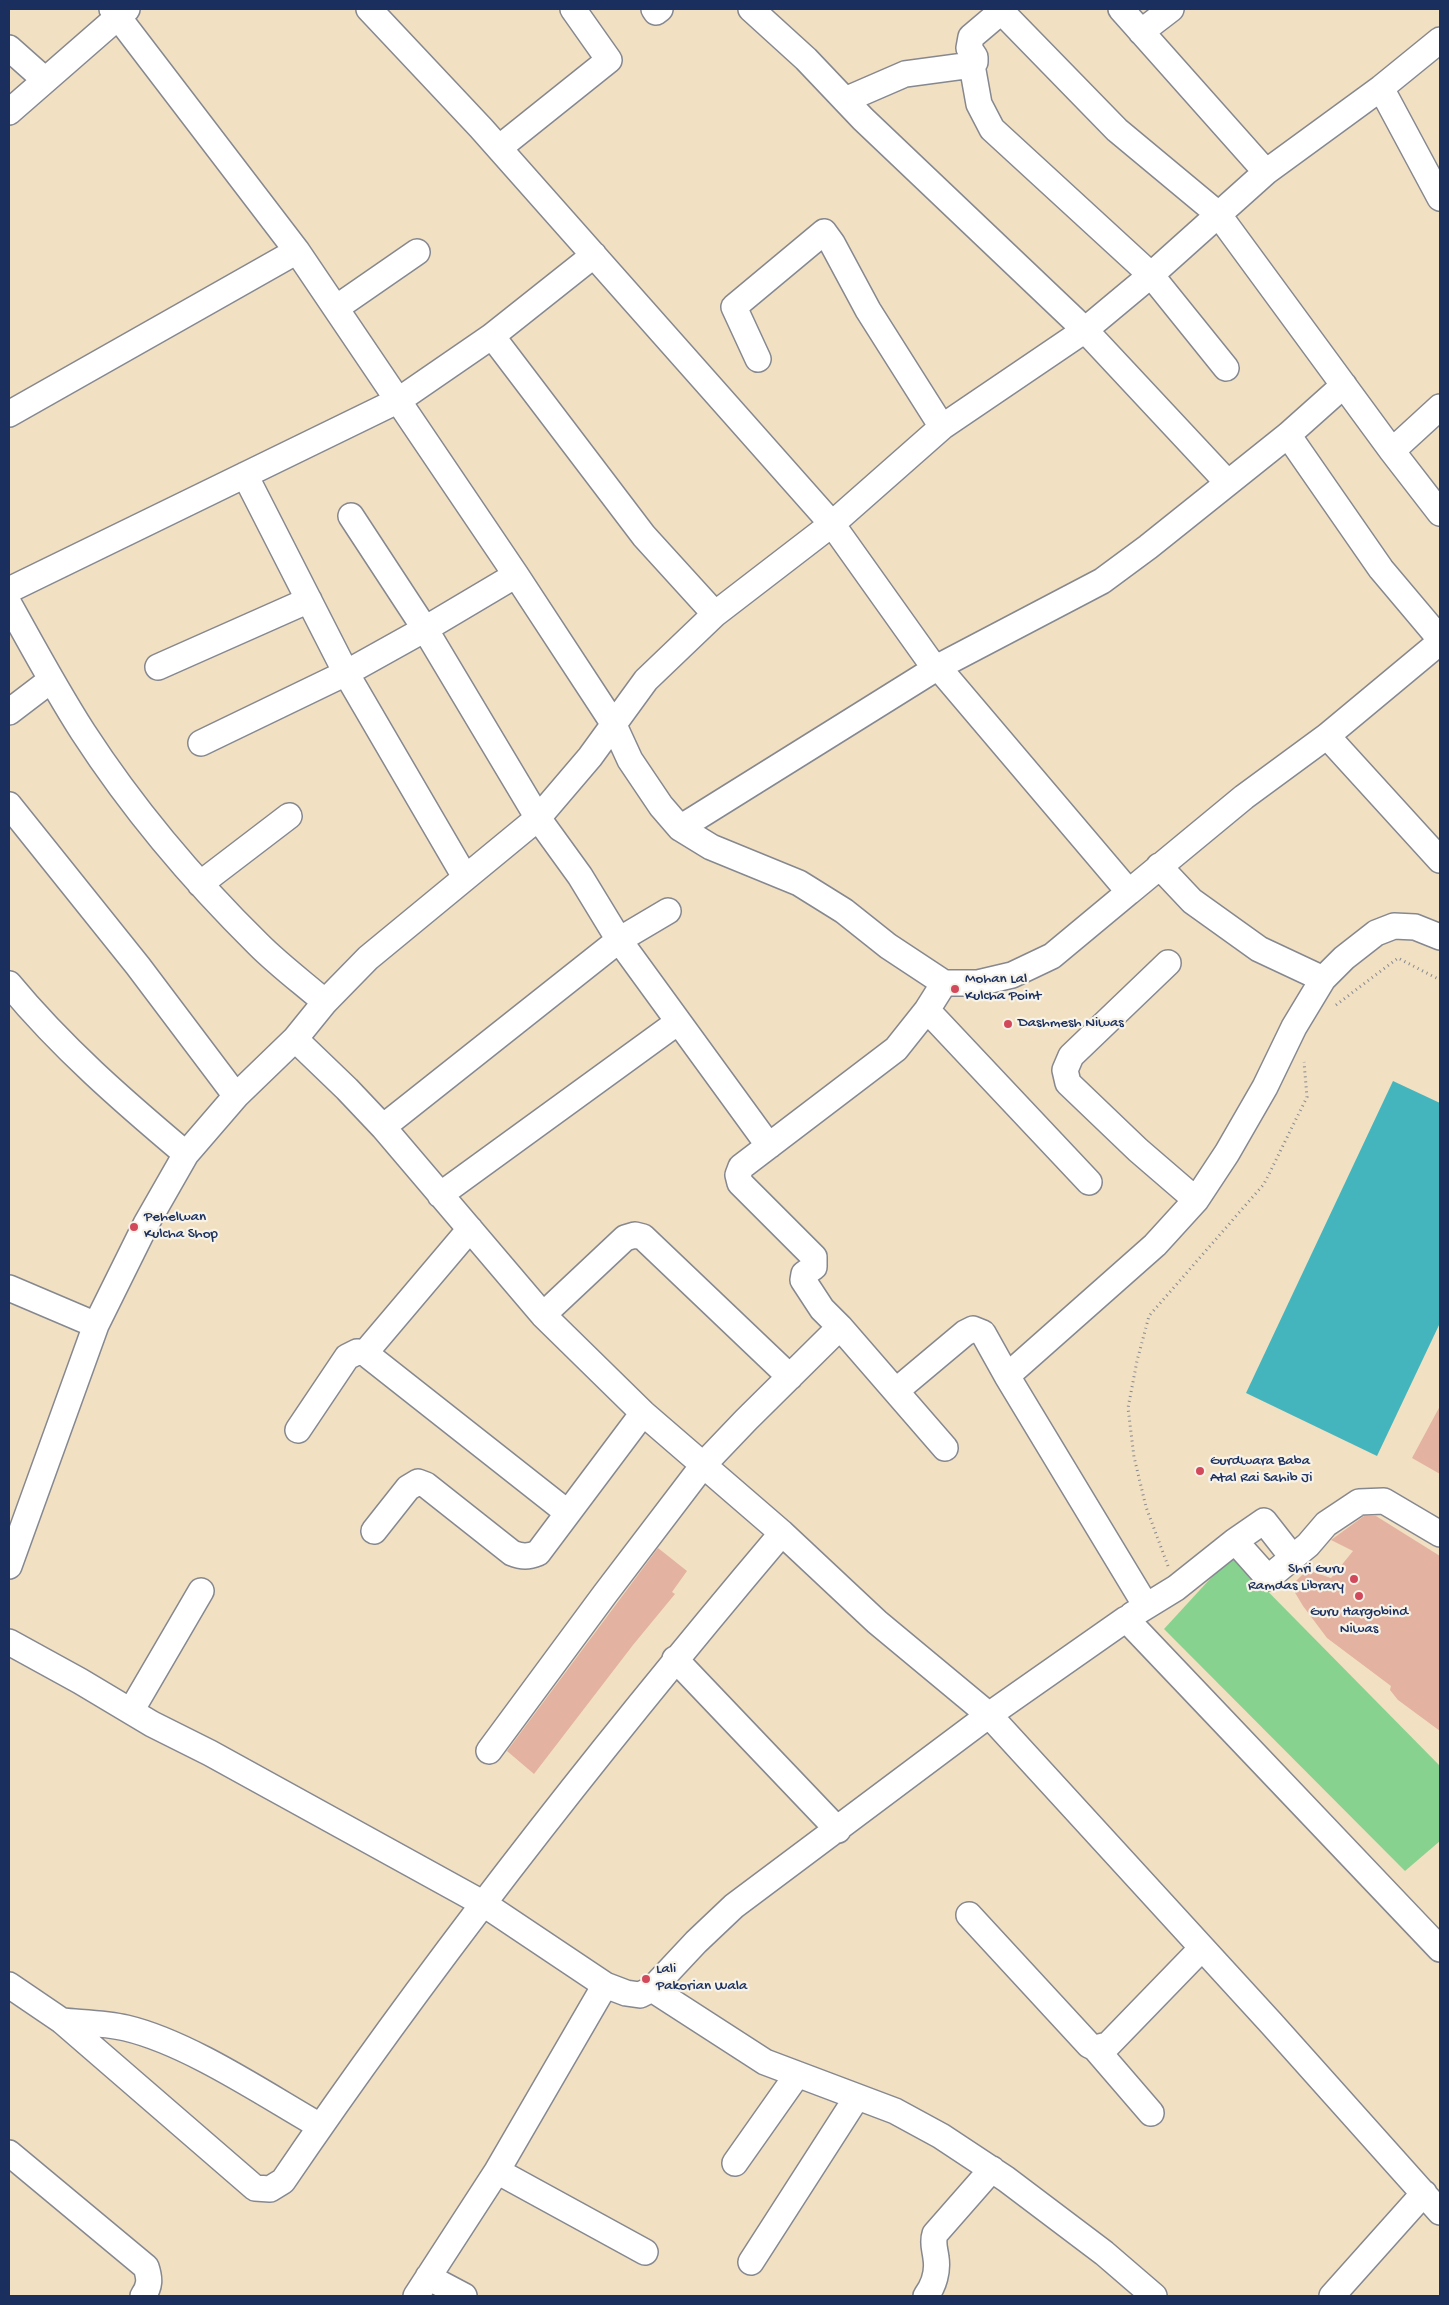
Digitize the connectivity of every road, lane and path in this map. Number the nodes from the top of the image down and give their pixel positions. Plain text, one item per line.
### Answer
1 (369, 9) edge
2 (573, 9) edge
3 (654, 9) edge
4 (660, 9) edge
5 (751, 9) edge
6 (1121, 9) edge
7 (1172, 9) edge
8 (1001, 10) edge
9 (120, 12) edge
10 (1141, 32) junction
11 (1440, 40) edge
12 (9, 48) edge
13 (972, 65) junction
14 (45, 80) junction
15 (1381, 88) junction
16 (845, 100) junction
17 (9, 112) edge
18 (498, 148) junction
19 (1266, 172) junction
20 (1440, 198) edge
21 (1218, 214) junction
22 (297, 251) junction
23 (416, 252) dead end
24 (594, 255) junction
25 (1151, 275) junction
26 (336, 308) junction
27 (1085, 330) junction
28 (492, 336) junction
29 (758, 359) dead end
30 (1226, 368) dead end
31 (1344, 386) junction
32 (399, 400) junction
33 (1440, 407) edge
34 (9, 414) edge
35 (942, 427) junction
36 (1288, 435) junction
37 (1392, 451) junction
38 (245, 475) junction
39 (1227, 482) junction
40 (1440, 512) edge
41 (352, 516) dead end
42 (832, 524) junction
43 (516, 575) junction
44 (9, 590) edge
45 (309, 600) junction
46 (9, 604) edge
47 (715, 614) junction
48 (425, 629) junction
49 (1440, 641) edge
50 (158, 667) dead end
51 (938, 667) junction
52 (346, 673) junction
53 (51, 680) junction
54 (9, 712) edge
55 (613, 723) junction
56 (1327, 736) junction
57 (201, 744) dead end
58 (9, 806) edge
59 (289, 816) dead end
60 (538, 818) junction
61 (680, 828) junction
62 (1440, 860) edge
63 (1159, 866) junction
64 (465, 877) junction
65 (200, 884) junction
66 (1129, 892) junction
67 (668, 911) dead end
68 (1440, 937) edge
69 (619, 940) junction
70 (1168, 962) dead end
71 (1323, 978) junction
72 (1440, 980) edge
73 (944, 982) junction
74 (13, 998) edge
75 (325, 1002) junction
76 (1332, 1009) dead end
77 (927, 1010) junction
78 (678, 1022) junction
79 (295, 1039) junction
80 (1303, 1056) dead end
81 (236, 1096) junction
82 (383, 1127) junction
83 (770, 1146) junction
84 (186, 1154) junction
85 (1089, 1182) dead end
86 (440, 1195) junction
87 (1196, 1200) junction
88 (470, 1229) junction
89 (9, 1288) edge
90 (543, 1315) junction
91 (96, 1326) junction
92 (840, 1327) junction
93 (365, 1354) junction
94 (1007, 1376) junction
95 (790, 1377) junction
96 (897, 1390) junction
97 (643, 1414) junction
98 (298, 1430) dead end
99 (945, 1448) dead end
100 (704, 1464) junction
101 (568, 1513) junction
102 (374, 1532) dead end
103 (782, 1533) junction
104 (1440, 1534) edge
105 (1235, 1540) junction
106 (1293, 1558) junction
107 (9, 1566) edge
108 (1176, 1588) junction
109 (201, 1591) dead end
110 (1136, 1613) junction
111 (9, 1642) edge
112 (676, 1659) junction
113 (131, 1711) junction
114 (988, 1716) junction
115 (489, 1751) dead end
116 (838, 1830) junction
117 (484, 1904) junction
118 (969, 1915) dead end
119 (1202, 1948) junction
120 (1440, 1949) edge
121 (9, 1985) edge
122 (605, 1985) junction
123 (652, 1989) junction
124 (62, 2021) junction
125 (1095, 2048) junction
126 (797, 2075) junction
127 (857, 2097) junction
128 (1151, 2113) dead end
129 (320, 2126) junction
130 (9, 2153) edge
131 (735, 2163) dead end
132 (992, 2170) junction
133 (498, 2171) junction
134 (1424, 2193) junction
135 (1440, 2212) edge
136 (645, 2252) dead end
137 (751, 2262) dead end
138 (422, 2287) edge
139 (143, 2296) edge
140 (464, 2296) edge
141 (926, 2296) edge
142 (1154, 2296) edge
143 (1332, 2296) edge

1 - 18 street
2 - 18 street
3 - 4 street
5 - 16 street
6 - 10 street
7 - 10 street
8 - 13 street
8 - 21 street
9 - 14 street
9 - 22 street
10 - 19 street
11 - 15 street
12 - 14 street
13 - 16 street
13 - 25 street
14 - 17 street
15 - 19 street
15 - 20 street
16 - 27 street
18 - 24 street
19 - 21 street
21 - 25 street
21 - 31 street
22 - 26 street
22 - 34 street
23 - 26 street
24 - 28 street
24 - 42 street
25 - 27 street
25 - 30 street
26 - 32 street
27 - 35 street
27 - 39 street
28 - 32 street
28 - 47 street
29 - 35 street
31 - 36 street
31 - 37 street
32 - 38 street
32 - 43 street
33 - 37 street
35 - 42 street
36 - 39 street
36 - 49 street
37 - 40 street
38 - 44 street
38 - 45 street
39 - 51 street
41 - 48 street
42 - 47 street
42 - 51 street
43 - 48 street
43 - 55 street
45 - 50 street
45 - 52 street
46 - 53 street
47 - 55 street
48 - 52 street
48 - 60 street
49 - 56 street
51 - 61 street
51 - 66 street
52 - 57 street
52 - 64 street
53 - 54 street
53 - 65 street
55 - 60 street
55 - 61 street
56 - 62 street
56 - 63 street
58 - 81 street
59 - 65 street
60 - 64 street
60 - 69 street
61 - 73 street
63 - 66 street
63 - 71 street
64 - 75 street
65 - 75 street
66 - 73 street
67 - 69 street
68 - 71 street
69 - 78 street
69 - 82 street
70 - 87 street
71 - 87 street
72 - 76 path
73 - 77 street
74 - 84 street
75 - 79 street
77 - 83 street
77 - 85 street
78 - 83 street
78 - 86 street
79 - 81 street
79 - 82 street
80 - 108 path
81 - 84 street
82 - 86 street
83 - 92 street
84 - 91 street
86 - 88 street
87 - 94 street
88 - 90 street
88 - 93 street
89 - 91 street
90 - 95 street
90 - 97 street
91 - 107 street
92 - 95 street
92 - 96 street
93 - 98 street
93 - 101 street
94 - 96 street
94 - 110 street
95 - 100 street
96 - 99 street
97 - 100 street
97 - 101 street
100 - 103 street
100 - 115 street
101 - 102 street
103 - 112 street
103 - 114 street
104 - 106 street
105 - 106 street
105 - 106 street
105 - 108 street
108 - 110 street
109 - 113 street
110 - 114 street
110 - 120 street
111 - 113 street
112 - 116 street
112 - 117 street
113 - 117 street
114 - 116 street
114 - 119 street
116 - 123 street
117 - 122 street
117 - 129 street
118 - 125 street
119 - 125 street
119 - 134 street
121 - 124 street
122 - 123 street
122 - 133 street
123 - 126 street
124 - 129 street
124 - 129 street
125 - 128 street
126 - 127 street
126 - 131 street
127 - 132 street
127 - 137 street
130 - 139 street
132 - 141 street
132 - 142 street
133 - 136 street
133 - 138 street
134 - 135 street
134 - 143 street
138 - 140 street

